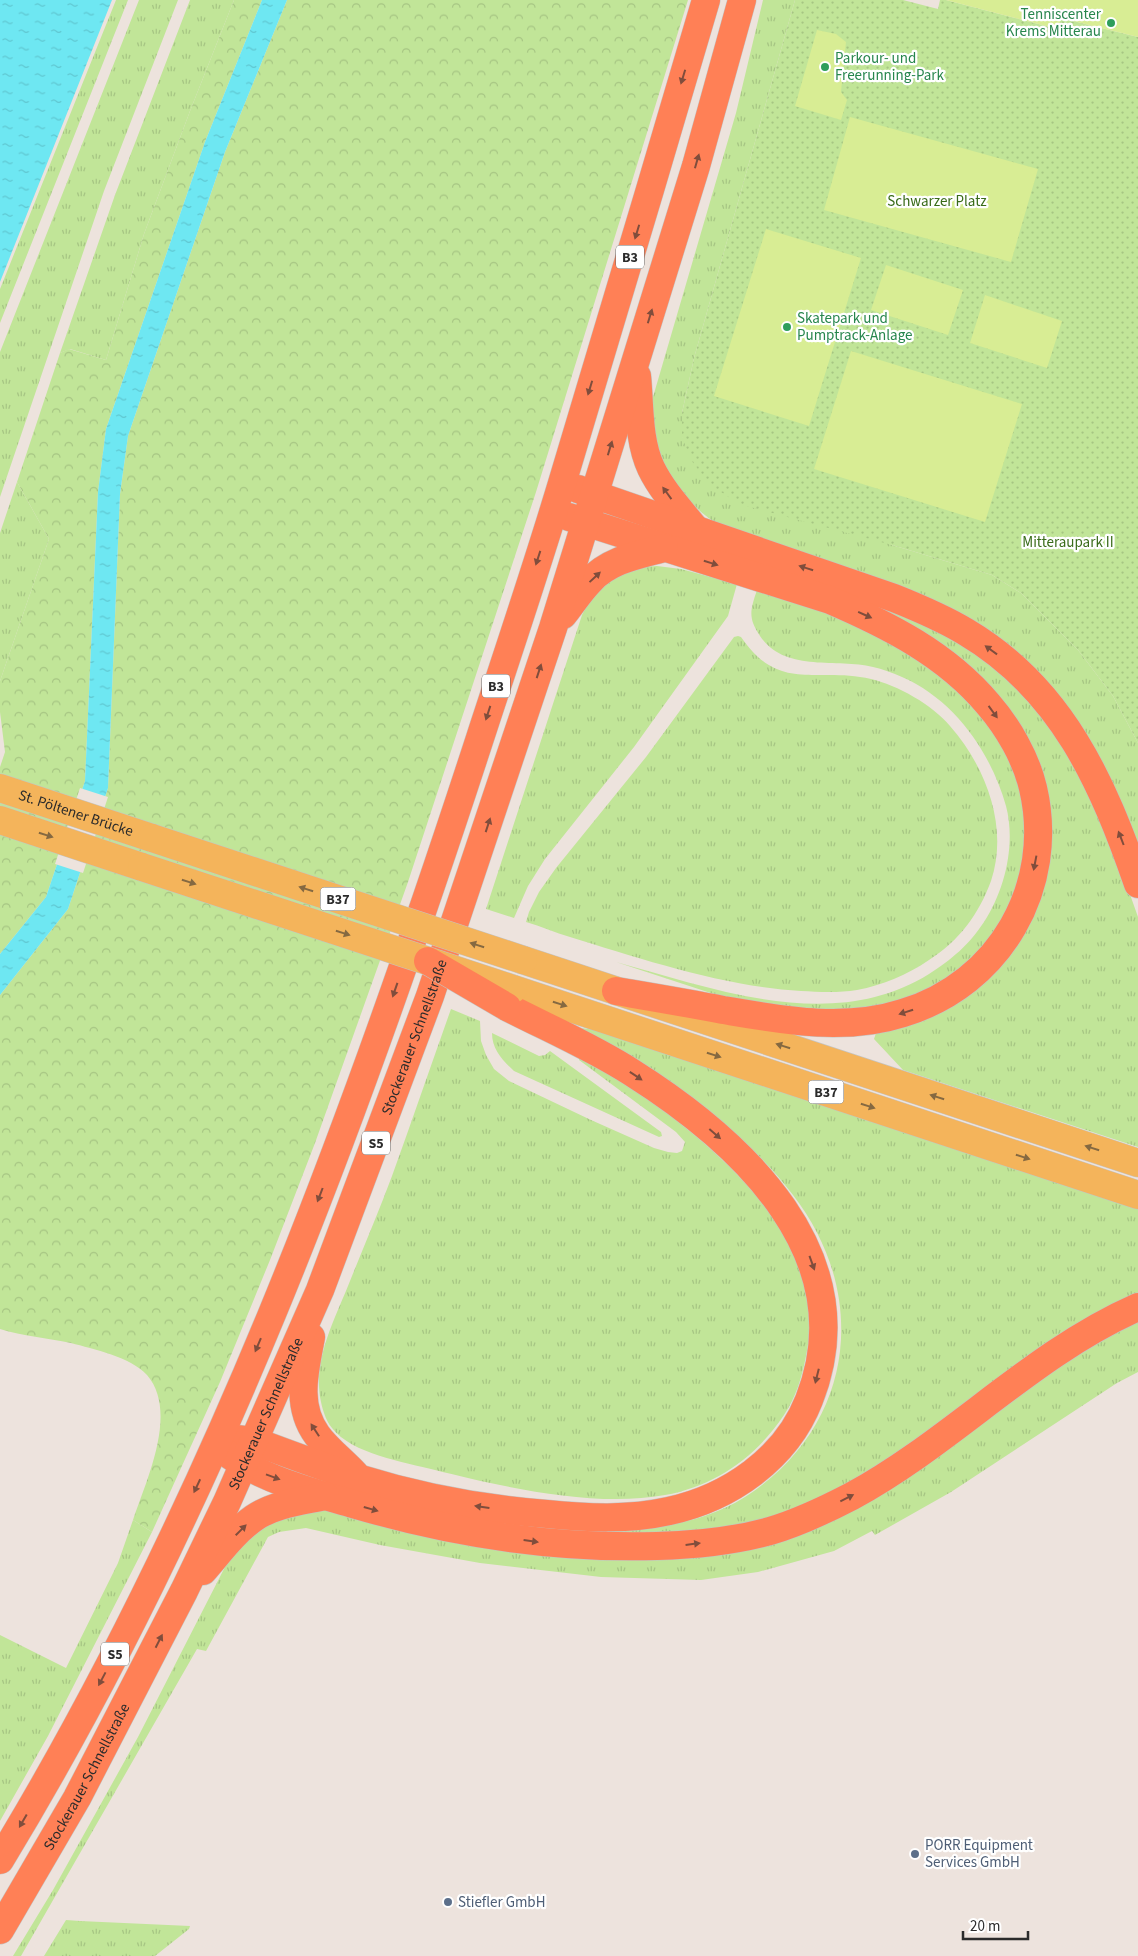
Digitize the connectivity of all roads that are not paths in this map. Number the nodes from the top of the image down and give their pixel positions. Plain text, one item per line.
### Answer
1 (706, 0) edge
2 (742, 0) edge
3 (636, 363) junction
4 (562, 484) junction
5 (595, 494) junction
6 (553, 512) junction
7 (586, 522) junction
8 (697, 531) junction
9 (664, 548) junction
10 (553, 628) junction
11 (0, 788) edge
12 (0, 820) edge
13 (440, 861) joint
14 (472, 871) joint
15 (1138, 884) edge
16 (428, 960) joint
17 (616, 991) junction
18 (510, 998) junction
19 (1138, 1163) edge
20 (1138, 1195) edge
21 (320, 1290) junction
22 (1138, 1307) edge
23 (218, 1442) junction
24 (248, 1453) junction
25 (360, 1478) junction
26 (325, 1496) junction
27 (184, 1591) junction
28 (0, 1860) edge
29 (0, 1930) edge

1 -> 4 highway, B3
3 -> 2 highway, B3
5 -> 3 highway, B3
8 -> 3 highway
4 - 5 highway
4 - 6 highway, B3
5 - 7 highway, B3
5 - 8 highway
6 - 7 highway
6 -> 13 highway, B3
7 - 9 highway
7 - 10 highway, B3
15 -> 8 highway
10 -> 9 highway
9 -> 17 highway
14 -> 10 highway, B3
17 -> 11 main road, St. Pöltener Brücke / B37, bridge
12 -> 16 main road, St. Pöltener Brücke / B37, bridge
13 -> 23 highway, S5
14 - 21 highway, Stockerauer Schnellstraße / S5
16 - 18 highway, bridge
19 -> 17 main road, B37
18 -> 20 main road, B37
18 -> 25 highway
21 - 24 highway, Stockerauer Schnellstraße / S5
25 -> 21 highway
26 -> 22 highway
23 - 24 highway
23 -> 28 highway, S5
24 - 25 highway
24 -> 26 highway
24 - 27 highway, Stockerauer Schnellstraße / S5
27 -> 26 highway
29 -> 27 highway, Stockerauer Schnellstraße / S5

